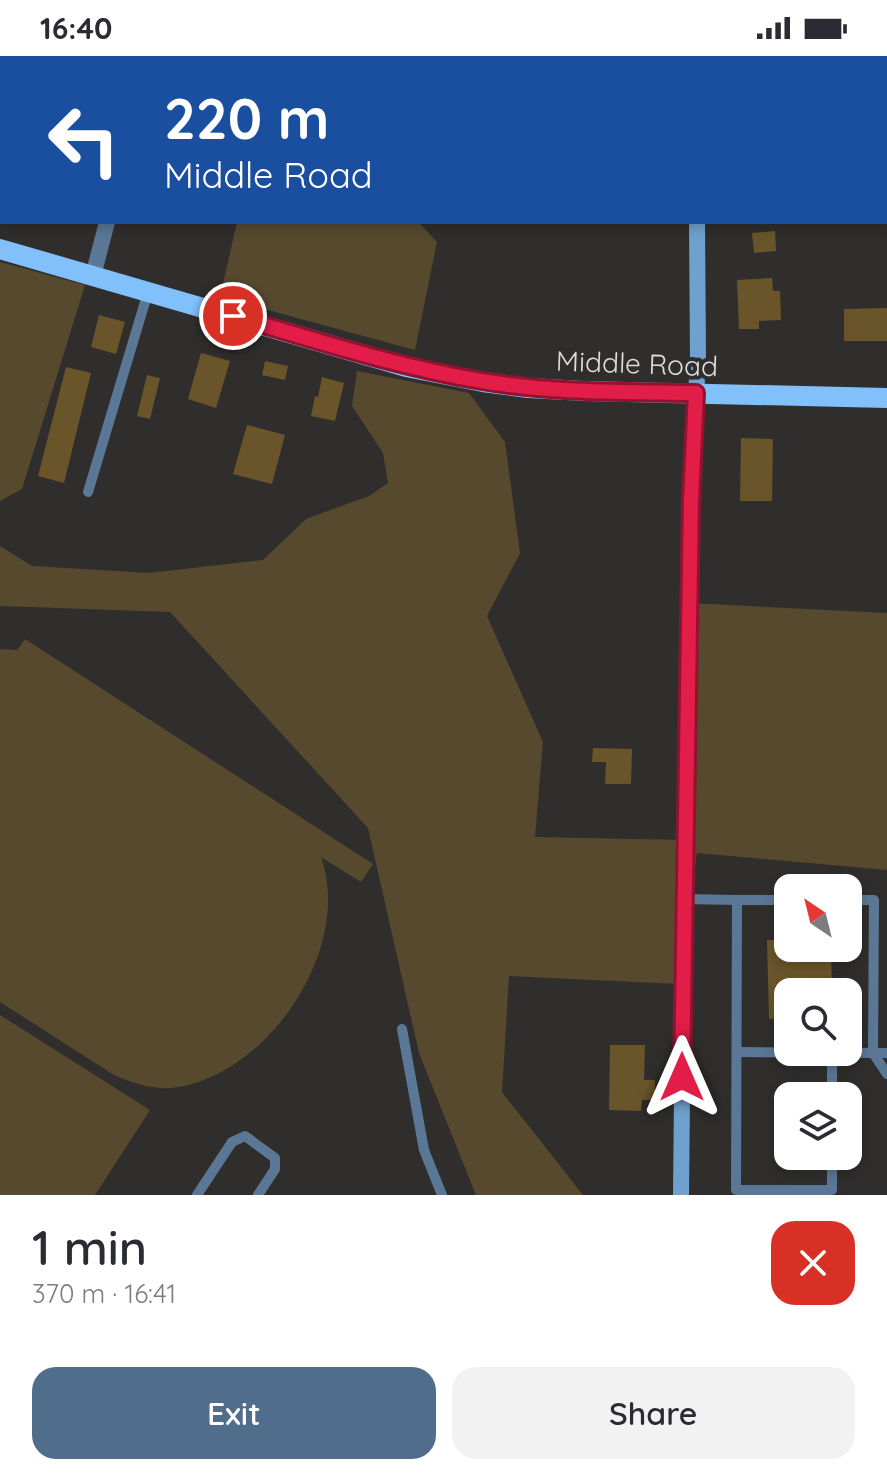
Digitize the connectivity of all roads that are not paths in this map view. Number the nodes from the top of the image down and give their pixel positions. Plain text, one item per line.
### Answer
1 (106, 224) edge
2 (697, 224) edge
3 (0, 249) edge
4 (93, 276) junction
5 (148, 292) junction
6 (696, 393) junction
7 (887, 398) edge
8 (88, 492) dead end
9 (684, 899) junction
10 (737, 900) junction
11 (774, 900) edge
12 (862, 900) edge
13 (402, 1029) dead end
14 (737, 1052) junction
15 (774, 1052) edge
16 (862, 1053) edge
17 (873, 1053) junction
18 (887, 1053) edge
19 (887, 1074) edge
20 (832, 1170) edge
21 (197, 1195) edge
22 (258, 1195) edge
23 (442, 1195) edge
24 (681, 1195) edge

1 - 4 street
2 - 6 street
3 - 4 main road, Middle Road
4 - 5 main road, Middle Road
5 - 6 main road, Middle Road
5 - 8 lane
6 - 7 main road, Middle Road
6 - 9 street
9 - 10 lane
9 - 24 street
10 - 11 lane
10 - 14 lane
12 - 17 lane
13 - 23 lane
14 - 15 lane
14 - 20 lane
16 - 17 lane
17 - 18 lane
17 - 19 lane
21 - 22 lane

